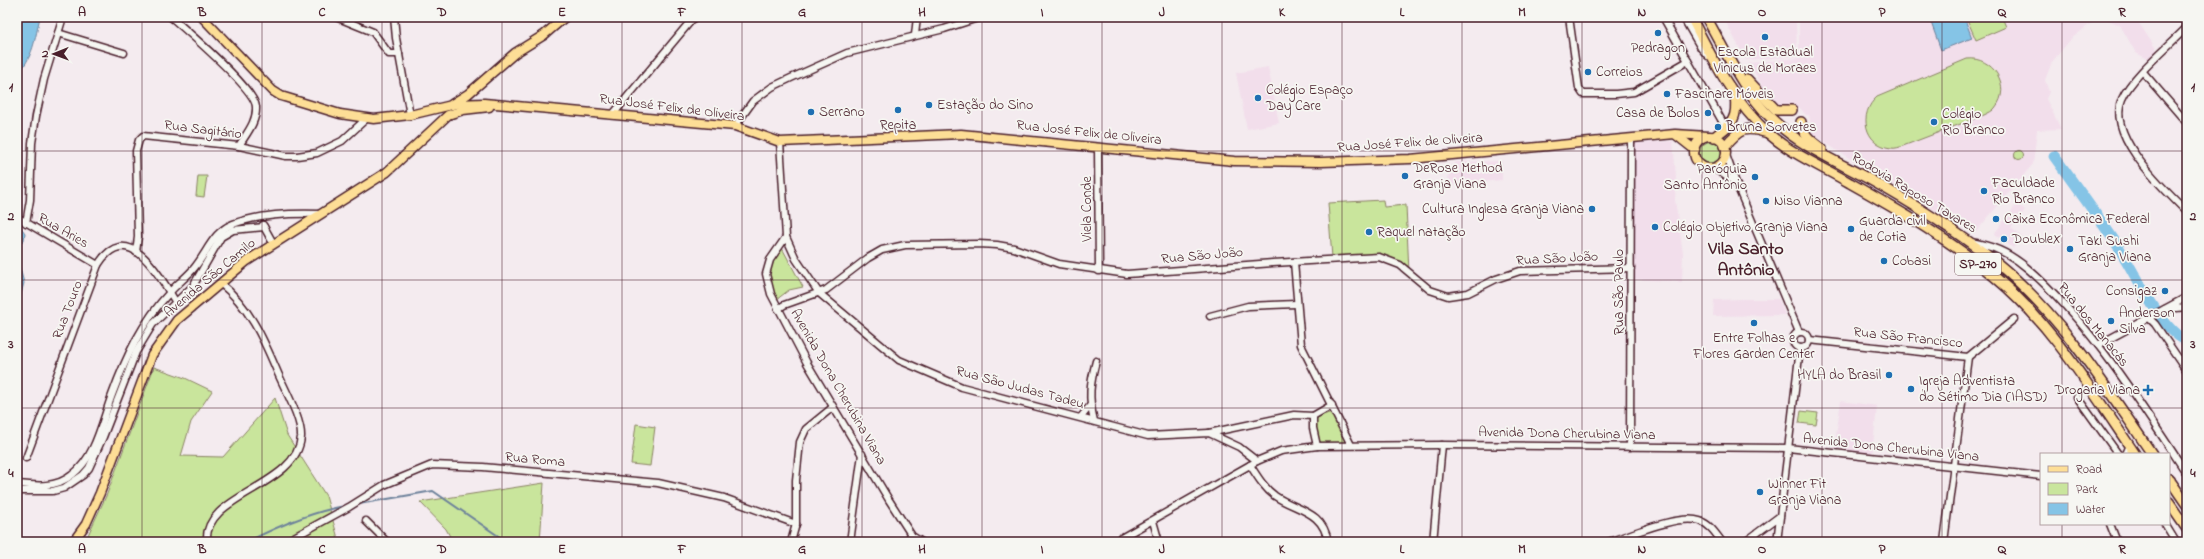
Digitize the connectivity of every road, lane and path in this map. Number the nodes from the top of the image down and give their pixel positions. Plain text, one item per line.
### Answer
1 (63, 17) edge
2 (171, 17) edge
3 (202, 17) edge
4 (336, 17) edge
5 (394, 17) edge
6 (565, 17) edge
7 (694, 17) edge
8 (917, 17) edge
9 (981, 17) edge
10 (1569, 17) edge
11 (1663, 17) edge
12 (1682, 17) edge
13 (1691, 17) edge
14 (1706, 17) edge
15 (2187, 27) edge
16 (58, 34) junction
17 (915, 35) junction
18 (124, 53) dead end
19 (399, 54) junction
20 (1730, 60) junction
21 (1688, 61) junction
22 (1715, 63) junction
23 (2143, 72) junction
24 (1735, 93) junction
25 (468, 94) junction
26 (463, 107) junction
27 (452, 109) junction
28 (1792, 110) dead end
29 (614, 114) junction
30 (410, 115) junction
31 (366, 119) junction
32 (2187, 121) edge
33 (1801, 122) dead end
34 (735, 126) junction
35 (1726, 128) junction
36 (1768, 133) junction
37 (1675, 134) junction
38 (1711, 136) junction
39 (1631, 138) junction
40 (780, 142) junction
41 (239, 146) junction
42 (1098, 148) junction
43 (1694, 150) junction
44 (1726, 150) junction
45 (1840, 164) junction
46 (1714, 168) junction
47 (1736, 183) junction
48 (2187, 212) edge
49 (320, 214) junction
50 (17, 217) edge
51 (260, 218) junction
52 (26, 223) junction
53 (264, 227) junction
54 (786, 237) junction
55 (1969, 241) junction
56 (273, 243) junction
57 (136, 252) junction
58 (1294, 262) junction
59 (98, 265) junction
60 (1631, 268) junction
61 (1099, 271) junction
62 (220, 283) junction
63 (170, 292) junction
64 (818, 293) junction
65 (2187, 297) edge
66 (175, 301) junction
67 (1296, 304) junction
68 (2187, 307) edge
69 (778, 309) junction
70 (2164, 309) junction
71 (1210, 316) dead end
72 (2149, 318) junction
73 (2014, 319) dead end
74 (1799, 332) junction
75 (1809, 340) junction
76 (2098, 345) junction
77 (1800, 348) junction
78 (1968, 357) junction
79 (1096, 361) dead end
80 (2187, 371) edge
81 (2077, 397) dead end
82 (1332, 405) junction
83 (1090, 406) junction
84 (833, 407) junction
85 (1313, 416) junction
86 (1081, 417) junction
87 (1094, 421) junction
88 (1209, 433) junction
89 (1351, 445) junction
90 (1442, 445) junction
91 (2129, 445) junction
92 (1317, 446) junction
93 (1630, 447) junction
94 (1788, 448) junction
95 (2117, 453) edge
96 (2125, 453) edge
97 (2134, 453) edge
98 (2151, 453) edge
99 (862, 454) junction
100 (26, 458) dead end
101 (1258, 460) junction
102 (1250, 465) junction
103 (1954, 467) junction
104 (2187, 474) edge
105 (2040, 476) edge
106 (2170, 481) edge
107 (17, 484) edge
108 (17, 491) edge
109 (2170, 504) edge
110 (2187, 505) edge
111 (1780, 516) junction
112 (366, 521) dead end
113 (1152, 521) junction
114 (796, 524) junction
115 (2110, 525) edge
116 (2166, 525) edge
117 (2187, 529) edge
118 (73, 542) edge
119 (207, 542) edge
120 (285, 542) edge
121 (387, 542) edge
122 (791, 542) edge
123 (850, 542) edge
124 (922, 542) edge
125 (1114, 542) edge
126 (1159, 542) edge
127 (1328, 542) edge
128 (1434, 542) edge
129 (1608, 542) edge
130 (1722, 542) edge
131 (1745, 542) edge
132 (1777, 542) edge
133 (1944, 542) edge
134 (2117, 542) edge
135 (2176, 542) edge

1 - 16 street
2 - 41 street
3 - 31 main road, Rua José Felix de Oliveira
4 - 19 street
5 - 19 street
6 - 25 main road, Avenida São Camilo
7 - 29 street
8 - 17 street
9 - 17 street
10 - 21 street
11 - 21 street
12 - 22 street
13 - 22 highway, Rodovia Raposo Tavares / SP-270
14 - 20 highway, Rodovia Raposo Tavares / SP-270
15 - 23 street
16 - 18 street
16 - 52 street
17 - 34 street
19 - 30 street
20 - 28 highway
20 - 45 highway, Rodovia Raposo Tavares / SP-270
21 - 35 street
22 - 24 highway, Rodovia Raposo Tavares / SP-270
23 - 32 street
23 - 48 street
24 - 35 highway
24 - 36 highway, Rodovia Raposo Tavares / SP-270
25 - 26 main road, Avenida São Camilo
25 - 27 main road, Avenida São Camilo
26 - 27 main road, Rua José Felix de Oliveira
26 - 29 main road, Rua José Felix de Oliveira
27 - 30 main road, Rua José Felix de Oliveira
27 - 49 main road, Avenida São Camilo
29 - 34 main road, Rua José Felix de Oliveira
30 - 31 main road, Rua José Felix de Oliveira
31 - 41 street, Rua Sagitário
33 - 45 highway
34 - 40 main road, Rua José Felix de Oliveira
35 - 38 highway
36 - 44 highway
36 - 91 highway, Rodovia Raposo Tavares / SP-270
37 - 38 main road, Rua José Felix de Oliveira
37 - 39 main road, Rua José Felix de Oliveira
37 - 43 main road
38 - 43 main road
38 - 44 main road
39 - 42 main road, Rua José Felix de Oliveira
39 - 60 street, Rua São Paulo
40 - 42 main road, Rua José Felix de Oliveira
40 - 54 street, Rua São Judas Tadeu
41 - 57 street, Rua Sagitário
42 - 61 street, Viela Conde
43 - 46 main road
44 - 46 main road
44 - 47 street
45 - 55 highway, Rodovia Raposo Tavares / SP-270
46 - 47 street
47 - 74 street
49 - 51 street
49 - 56 main road, Avenida São Camilo
50 - 52 street, Rua Aries
51 - 53 street
51 - 63 street
52 - 59 street, Rua Aries
53 - 56 street
53 - 66 street
54 - 64 street, Rua São Judas Tadeu
54 - 69 street, Avenida Dona Cherubina Viana
55 - 76 street, Rua dos Manacás
55 - 98 highway, Rodovia Raposo Tavares / SP-270
56 - 62 main road, Avenida São Camilo
57 - 59 street, Rua Touro
57 - 63 street, Rua Touro
58 - 60 street, Rua São João
58 - 61 street, Rua São João
58 - 67 street
59 - 100 street, Rua Touro
60 - 93 street, Rua São Paulo
61 - 64 street, Rua São João
62 - 118 main road, Avenida São Camilo
62 - 119 street
63 - 66 street, Rua Touro
63 - 107 street
64 - 69 street, Rua São João
64 - 86 street, Rua São Judas Tadeu
65 - 70 street
66 - 108 street
67 - 71 street
67 - 82 street
68 - 70 street
69 - 84 street, Avenida Dona Cherubina Viana
70 - 72 street
72 - 76 street
72 - 80 street
73 - 78 street, Rua São Francisco
74 - 75 street
74 - 77 street
75 - 77 street
75 - 78 street, Rua São Francisco
76 - 104 street, Rua dos Manacás
77 - 94 street
78 - 103 street
79 - 83 street
81 - 95 street
82 - 85 street
82 - 89 street
83 - 86 street
83 - 87 street
84 - 99 street, Avenida Dona Cherubina Viana
84 - 114 street
85 - 88 street, Rua São Judas Tadeu
85 - 92 street
86 - 87 street, Rua São Judas Tadeu
87 - 88 street, Rua São Judas Tadeu
88 - 101 street, Rua São Judas Tadeu
89 - 90 street, Avenida Dona Cherubina Viana
89 - 92 street, Avenida Dona Cherubina Viana
90 - 93 street, Avenida Dona Cherubina Viana
90 - 128 street
91 - 96 street
91 - 97 highway, Rodovia Raposo Tavares / SP-270
92 - 101 street, Avenida Dona Cherubina Viana
93 - 94 street, Avenida Dona Cherubina Viana
94 - 103 street, Avenida Dona Cherubina Viana
94 - 111 street
99 - 123 street
99 - 124 street, Avenida Dona Cherubina Viana
101 - 102 street, Avenida Dona Cherubina Viana
102 - 113 street, Avenida Dona Cherubina Viana
102 - 127 street
103 - 105 street, Avenida Dona Cherubina Viana
103 - 133 street
106 - 110 highway
109 - 117 highway
111 - 131 street
111 - 132 street
112 - 121 street
113 - 125 street, Avenida Dona Cherubina Viana
113 - 126 street
114 - 120 street, Rua Roma
114 - 122 street
115 - 134 street
116 - 135 street
129 - 130 street

